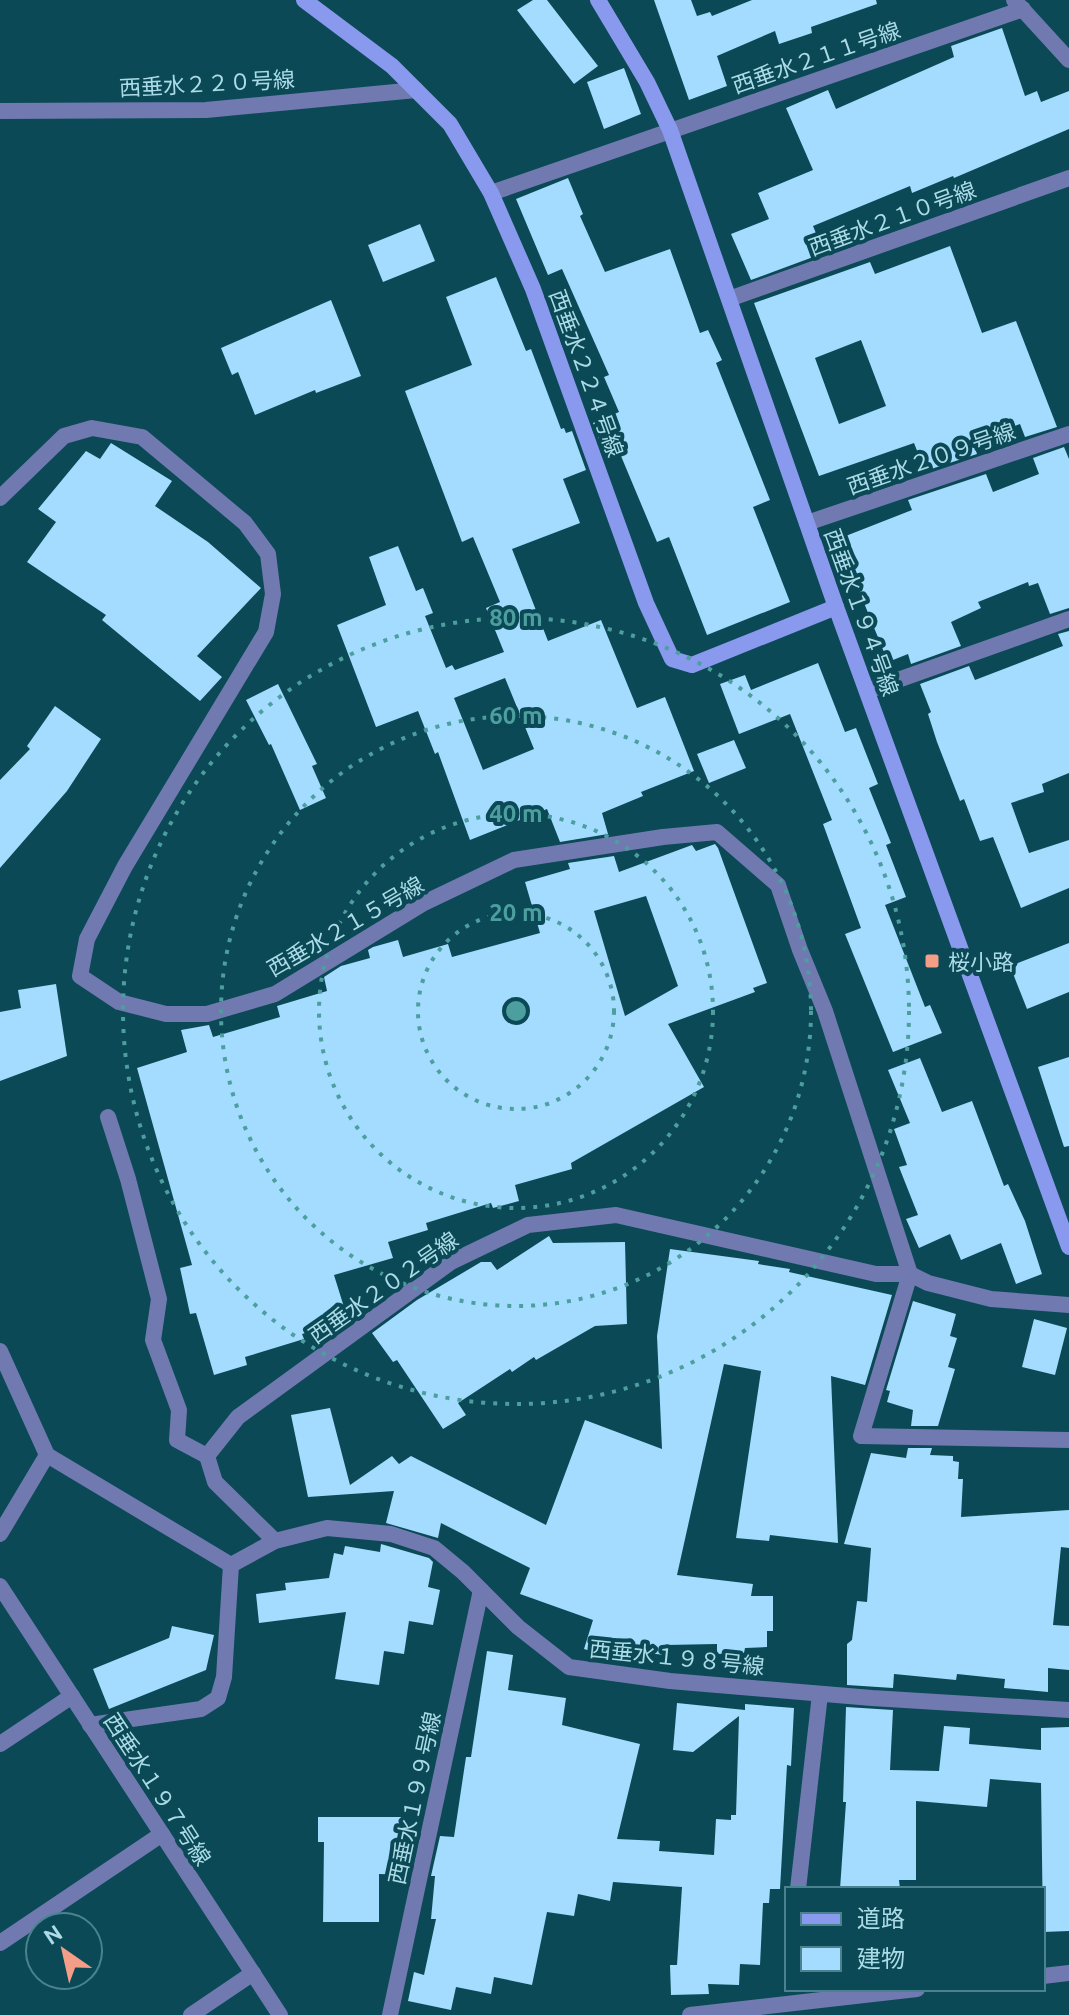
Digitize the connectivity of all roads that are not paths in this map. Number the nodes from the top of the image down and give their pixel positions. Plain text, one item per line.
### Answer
1 (304, 0) edge
2 (598, 0) edge
3 (1018, 5) edge
4 (1069, 60) edge
5 (416, 90) junction
6 (0, 111) edge
7 (670, 130) junction
8 (1069, 178) edge
9 (491, 193) junction
10 (729, 299) junction
11 (1069, 434) edge
12 (0, 498) edge
13 (807, 523) junction
14 (836, 607) junction
15 (1069, 619) edge
16 (867, 691) junction
17 (108, 1117) dead end
18 (1069, 1247) edge
19 (910, 1274) junction
20 (1069, 1305) edge
21 (0, 1351) edge
22 (1069, 1440) edge
23 (47, 1455) junction
24 (207, 1456) junction
25 (0, 1534) edge
26 (275, 1541) junction
27 (231, 1565) junction
28 (0, 1586) edge
29 (481, 1590) junction
30 (820, 1694) junction
31 (72, 1696) junction
32 (1069, 1710) edge
33 (90, 1725) junction
34 (0, 1744) edge
35 (162, 1834) junction
36 (798, 1887) edge
37 (0, 1943) edge
38 (253, 1973) junction
39 (1069, 1973) edge
40 (1045, 1976) edge
41 (873, 1991) edge
42 (786, 1995) edge
43 (191, 2015) edge
44 (280, 2015) edge
45 (390, 2015) edge
46 (690, 2015) edge

1 - 5 street, 西垂水２２４号線
2 - 7 street, 西垂水１９４号線
3 - 4 street
3 - 7 street, 西垂水２１１号線
5 - 6 street, 西垂水２２０号線
5 - 9 street, 西垂水２２４号線
7 - 9 street, 西垂水２１１号線
7 - 10 street, 西垂水１９４号線
8 - 10 street, 西垂水２１０号線
9 - 14 street, 西垂水２２４号線
10 - 13 street, 西垂水１９４号線
11 - 13 street, 西垂水２０９号線
12 - 19 street, 西垂水２１５号線
13 - 14 street, 西垂水１９４号線
14 - 16 street, 西垂水１９４号線
15 - 16 street
16 - 18 street, 西垂水１９４号線
17 - 24 street
19 - 20 street, 西垂水２０２号線
19 - 22 street
19 - 24 street, 西垂水２０２号線
21 - 23 street
23 - 25 street
23 - 27 street
24 - 26 street
26 - 27 street, 西垂水１９８号線
26 - 29 street, 西垂水１９８号線
27 - 33 street
28 - 31 street, 西垂水１９７号線
29 - 30 street, 西垂水１９８号線
29 - 45 street, 西垂水１９９号線
30 - 32 street, 西垂水１９８号線
30 - 36 street
31 - 33 street, 西垂水１９７号線
31 - 34 street
33 - 35 street, 西垂水１９７号線
35 - 37 street
35 - 38 street, 西垂水１９７号線
38 - 43 street
38 - 44 street, 西垂水１９７号線
39 - 40 street
41 - 42 street
42 - 46 street

